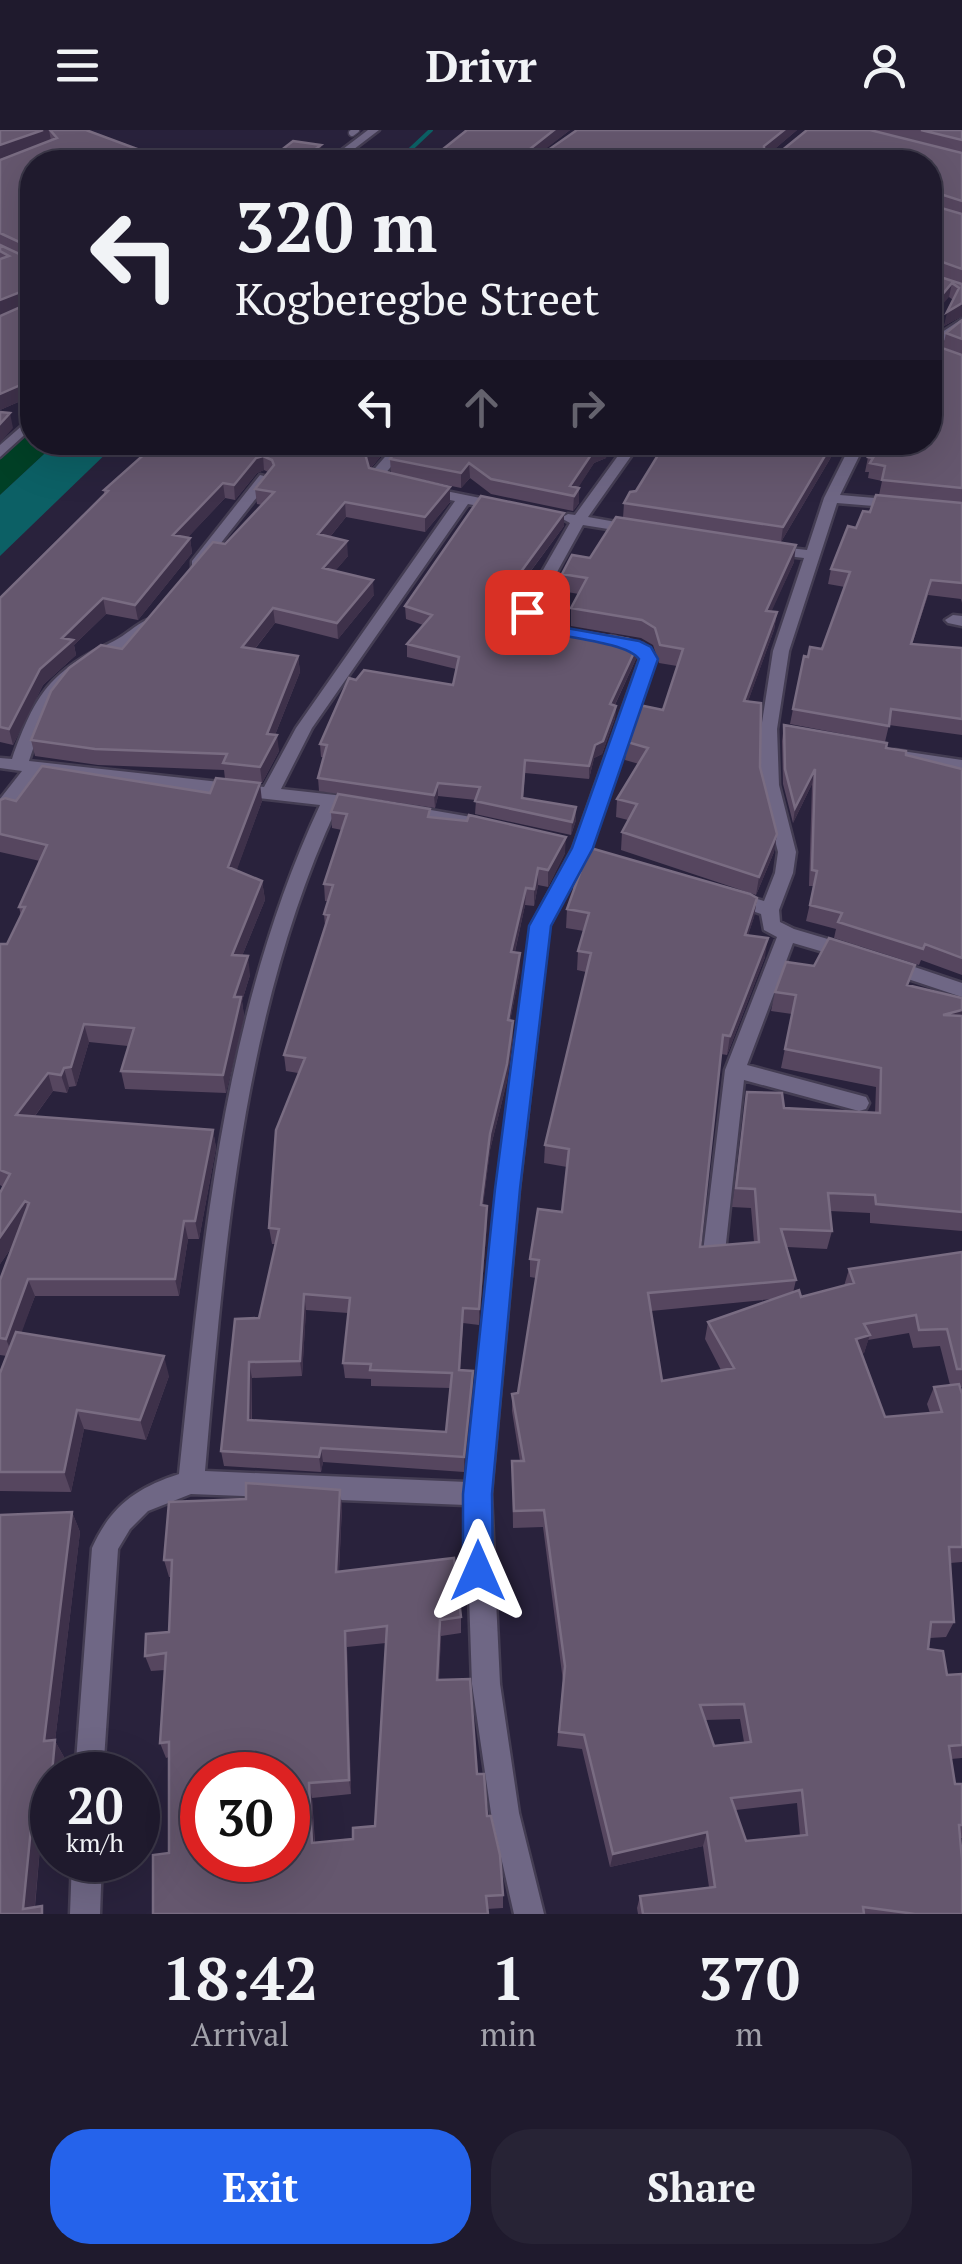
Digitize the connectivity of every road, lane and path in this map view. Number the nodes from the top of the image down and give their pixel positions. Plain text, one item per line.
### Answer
1 (962, 323) edge
2 (942, 339) edge
3 (942, 354) edge
4 (946, 356) edge
5 (20, 433) edge
6 (0, 453) edge
7 (394, 455) edge
8 (626, 455) edge
9 (852, 455) edge
10 (265, 478) edge
11 (831, 498) junction
12 (464, 499) junction
13 (906, 505) edge
14 (522, 510) edge
15 (560, 516) edge
16 (579, 520) junction
17 (652, 532) edge
18 (761, 549) edge
19 (813, 555) junction
20 (181, 584) edge
21 (157, 614) edge
22 (769, 729) junction
23 (788, 732) edge
24 (881, 752) edge
25 (962, 765) edge
26 (17, 766) edge
27 (270, 793) junction
28 (331, 800) junction
29 (370, 806) edge
30 (390, 809) edge
31 (0, 811) edge
32 (504, 828) edge
33 (714, 892) edge
34 (770, 910) junction
35 (787, 934) junction
36 (962, 990) edge
37 (735, 1070) junction
38 (859, 1103) dead end
39 (714, 1252) edge
40 (190, 1482) junction
41 (478, 1494) junction
42 (91, 1752) edge
43 (87, 1882) edge
44 (86, 1914) edge
45 (529, 1914) edge

1 - 2 street
3 - 4 street
5 - 6 street
7 - 12 street
8 - 16 street
9 - 11 street
10 - 20 street
11 - 13 street
11 - 19 street
12 - 14 street
12 - 27 street
15 - 16 street
16 - 17 street
16 - 41 street
18 - 19 street
19 - 22 street
21 - 26 street
22 - 23 street
22 - 34 street
24 - 25 street
26 - 27 street
26 - 31 street
27 - 28 street
28 - 29 street
28 - 40 street
30 - 32 street
33 - 34 street
34 - 35 street
35 - 36 street
35 - 37 street
37 - 38 street
37 - 39 street
40 - 41 street
40 - 42 street
41 - 45 street
43 - 44 street

